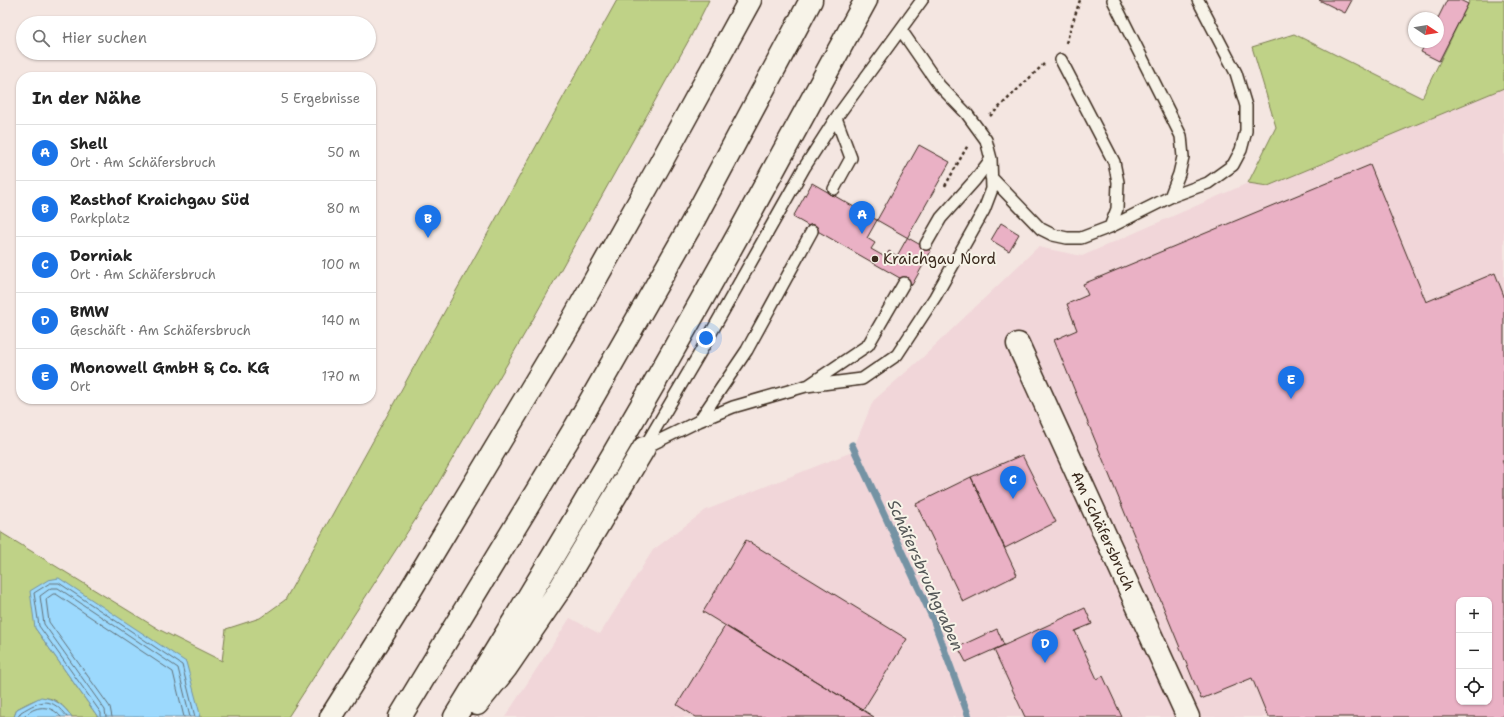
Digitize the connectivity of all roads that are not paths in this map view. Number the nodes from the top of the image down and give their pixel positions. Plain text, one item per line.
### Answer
1 (750, 0) edge
2 (811, 0) edge
3 (866, 0) edge
4 (922, 0) edge
5 (1113, 0) edge
6 (1198, 0) edge
7 (901, 30) junction
8 (1061, 60) road end
9 (836, 118) junction
10 (991, 159) junction
11 (991, 177) junction
12 (834, 189) dead end
13 (1170, 197) junction
14 (1110, 227) junction
15 (812, 231) dead end
16 (926, 244) dead end
17 (904, 283) dead end
18 (1018, 344) dead end
19 (806, 386) junction
20 (699, 421) junction
21 (644, 448) junction
22 (332, 717) edge
23 (400, 717) edge
24 (455, 717) edge
25 (466, 717) edge
26 (1188, 717) edge

1 - 22 main road
2 - 23 main road
3 - 24 main road
4 - 7 lane
5 - 13 lane
6 - 13 lane
7 - 9 lane
7 - 10 lane
8 - 14 lane
9 - 12 lane
9 - 21 lane
10 - 11 lane
10 - 16 lane
11 - 14 lane
11 - 19 lane
13 - 14 lane
15 - 20 lane
17 - 19 lane
18 - 26 main road, Am Schäfersbruch
19 - 20 lane
20 - 21 lane
21 - 25 main road

